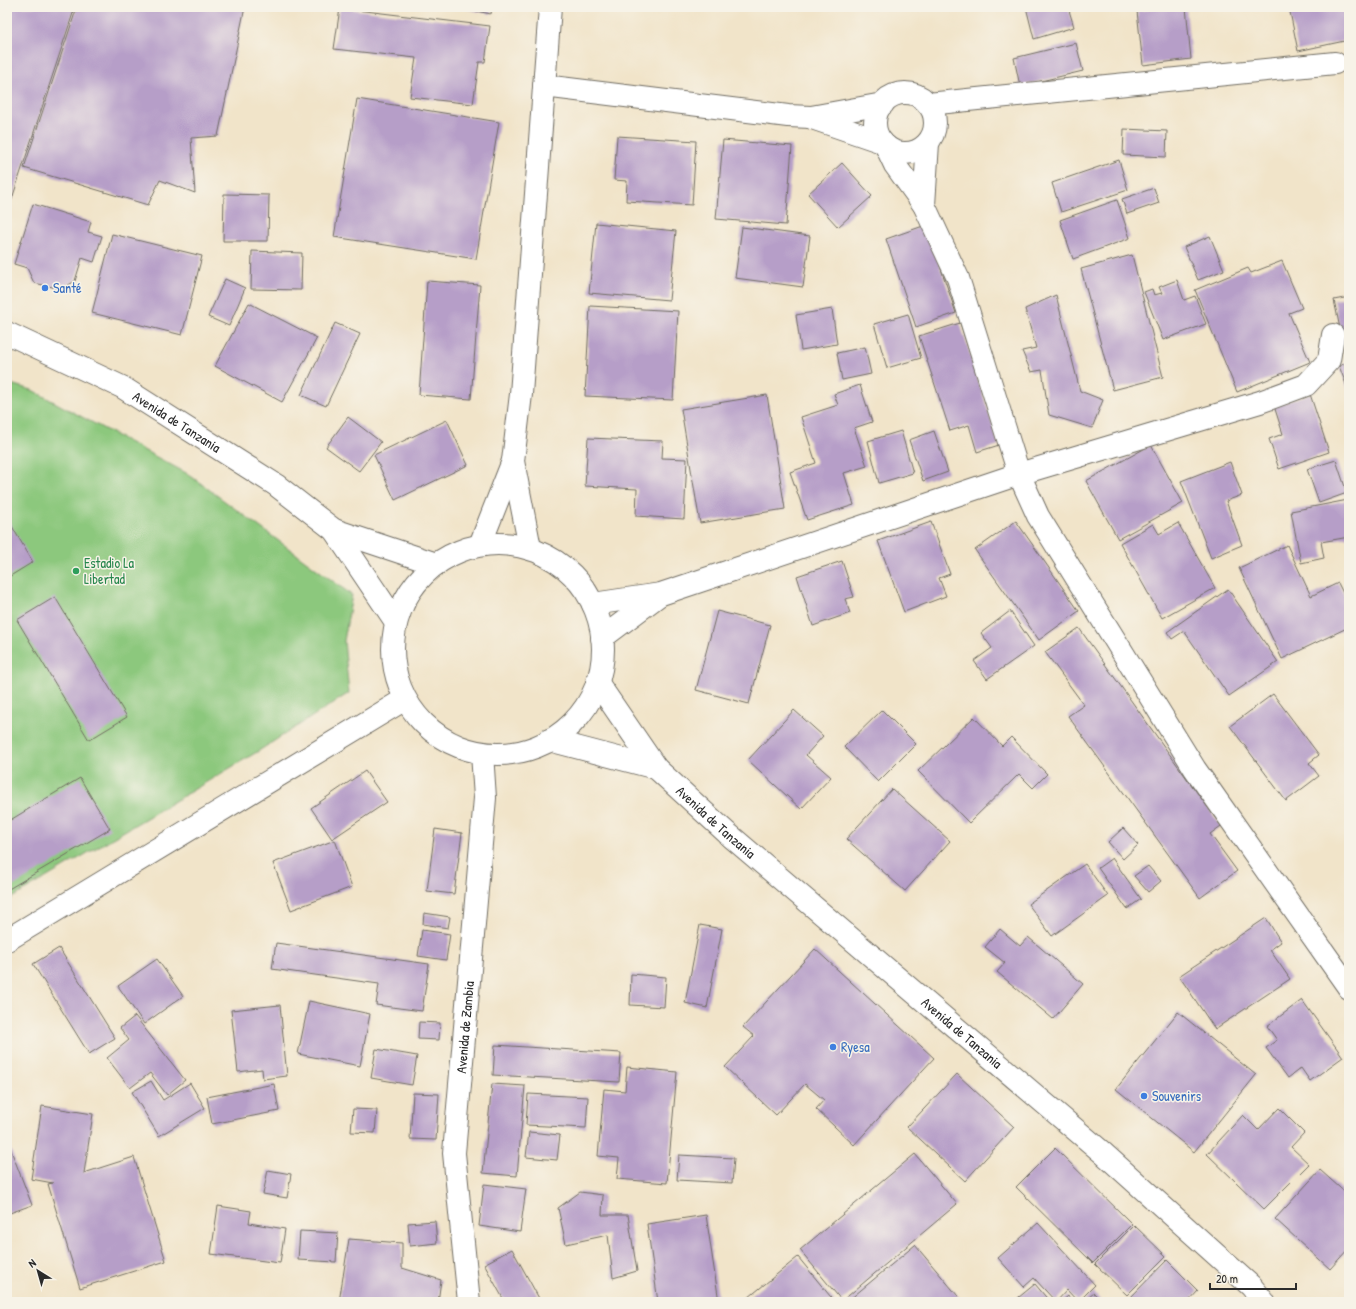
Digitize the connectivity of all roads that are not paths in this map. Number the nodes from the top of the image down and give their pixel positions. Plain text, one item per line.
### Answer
1 (550, 7) edge
2 (1335, 63) dead end
3 (544, 86) junction
4 (883, 104) junction
5 (928, 104) junction
6 (811, 117) junction
7 (928, 143) junction
8 (884, 144) junction
9 (924, 205) junction
10 (7, 333) edge
11 (1333, 335) dead end
12 (513, 461) junction
13 (1019, 474) junction
14 (334, 530) junction
15 (480, 545) junction
16 (530, 548) junction
17 (436, 564) junction
18 (661, 594) junction
19 (593, 604) junction
20 (396, 622) junction
21 (602, 638) junction
22 (597, 682) junction
23 (405, 699) junction
24 (549, 740) junction
25 (482, 753) junction
26 (656, 768) junction
27 (7, 940) edge
28 (1349, 988) edge
29 (469, 1302) edge
30 (1264, 1302) edge

1 - 3 street
2 - 5 street
3 - 6 street
3 - 12 street
4 - 5 street
4 - 6 street
4 - 8 street
5 - 7 street
6 - 8 street
7 - 8 street
7 - 9 street
8 - 9 street
9 - 13 street
10 - 14 street, Avenida de Tanzania
11 - 13 street
12 - 15 street
12 - 16 street
13 - 18 street
13 - 28 street
14 - 17 street, Avenida de Tanzania
14 - 20 street, Avenida de Tanzania
15 - 16 street
15 - 17 street
16 - 19 street
17 - 20 street
18 - 19 street
18 - 21 street
19 - 21 street
20 - 23 street
21 - 22 street
22 - 24 street
22 - 26 street, Avenida de Tanzania
23 - 25 street
23 - 27 street
24 - 25 street
24 - 26 street, Avenida de Tanzania
25 - 29 street, Avenida de Zambia
26 - 30 street, Avenida de Tanzania

